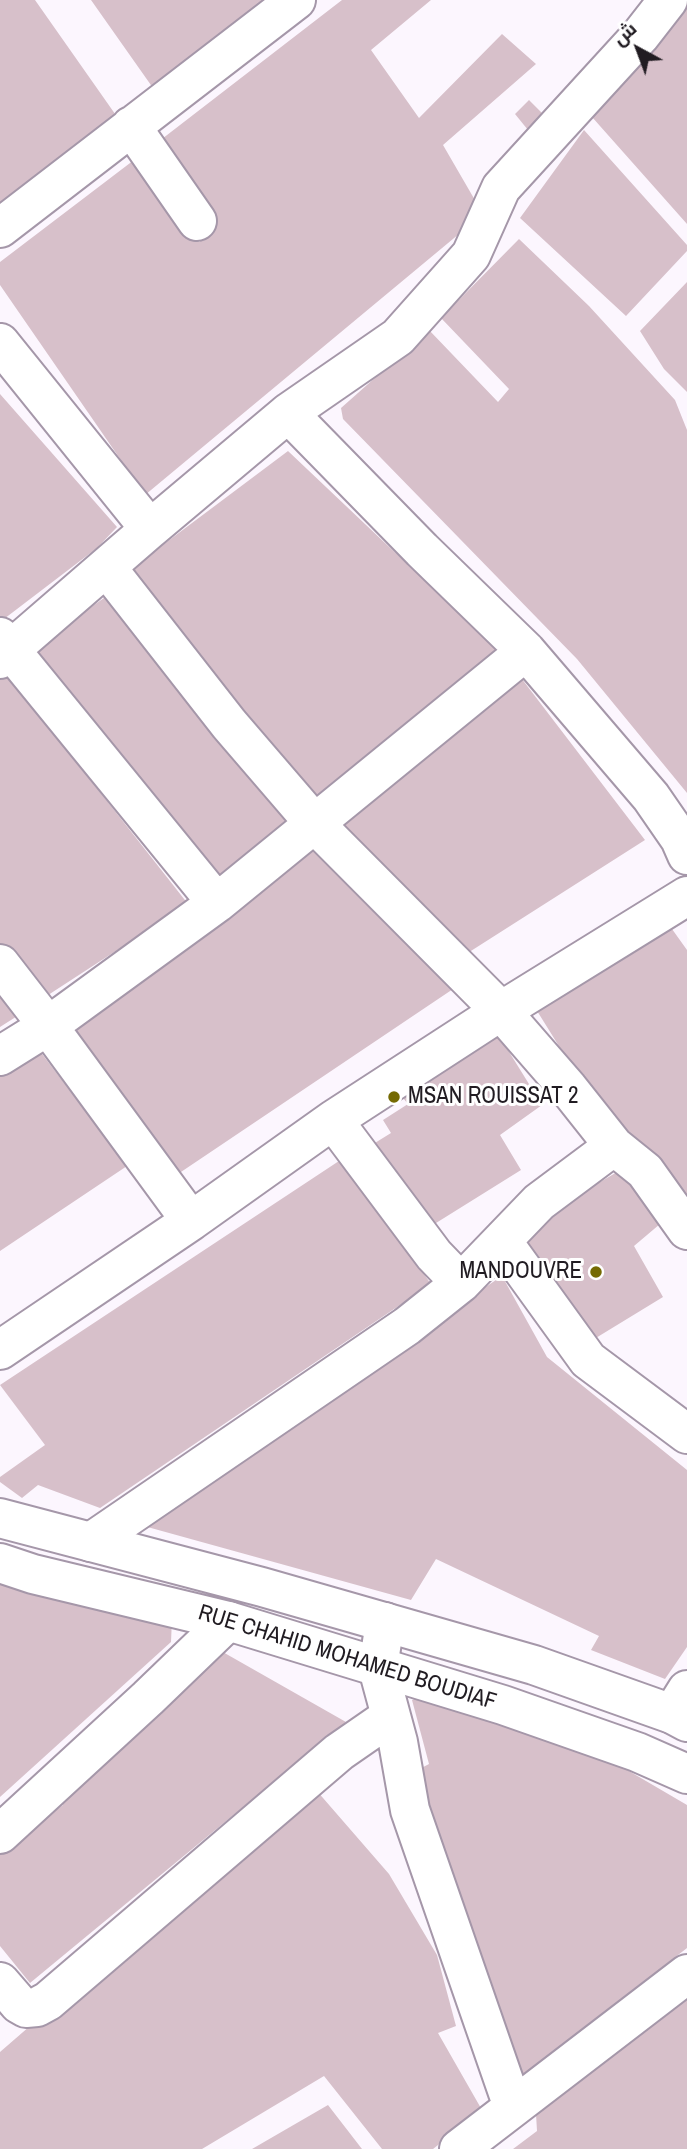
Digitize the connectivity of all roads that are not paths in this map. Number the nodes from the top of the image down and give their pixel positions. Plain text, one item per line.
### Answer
1 (296, 0) edge
2 (668, 0) edge
3 (131, 126) junction
4 (197, 221) dead end
5 (0, 228) edge
6 (0, 343) edge
7 (288, 413) junction
8 (150, 529) junction
9 (107, 568) junction
10 (4, 649) edge
11 (526, 651) junction
12 (315, 824) junction
13 (685, 843) edge
14 (687, 896) edge
15 (217, 903) junction
16 (0, 964) edge
17 (501, 1011) junction
18 (48, 1026) junction
19 (0, 1056) edge
20 (333, 1119) junction
21 (614, 1146) junction
22 (191, 1221) junction
23 (687, 1230) edge
24 (502, 1241) junction
25 (461, 1283) junction
26 (0, 1350) edge
27 (687, 1434) edge
28 (0, 1518) edge
29 (91, 1542) junction
30 (0, 1563) edge
31 (228, 1621) junction
32 (385, 1622) junction
33 (378, 1668) junction
34 (682, 1709) edge
35 (391, 1716) junction
36 (687, 1774) edge
37 (0, 1834) edge
38 (687, 1974) edge
39 (0, 1982) edge
40 (513, 2108) junction
41 (459, 2149) edge

1 - 3 street
2 - 7 street
3 - 4 street
3 - 5 street
6 - 8 street
7 - 8 street
7 - 11 street
8 - 9 street
9 - 10 street
9 - 12 street
10 - 15 street
11 - 12 street
11 - 13 street
12 - 15 street
12 - 17 street
14 - 17 street
15 - 18 street
16 - 18 street
17 - 20 street
17 - 21 street
18 - 19 street
18 - 22 street
20 - 22 street
20 - 25 street
21 - 23 street
21 - 24 street
22 - 26 street
24 - 25 street
24 - 27 street
25 - 29 street
28 - 29 street, RUE CHAHID MOHAMED BOUDIAF
29 - 32 street, RUE CHAHID MOHAMED BOUDIAF
30 - 31 street, RUE CHAHID MOHAMED BOUDIAF
31 - 33 street, RUE CHAHID MOHAMED BOUDIAF
31 - 37 street
32 - 33 street
32 - 34 street, RUE CHAHID MOHAMED BOUDIAF
33 - 35 street
33 - 36 street, RUE CHAHID MOHAMED BOUDIAF
35 - 39 street
35 - 40 street
38 - 40 street
40 - 41 street

